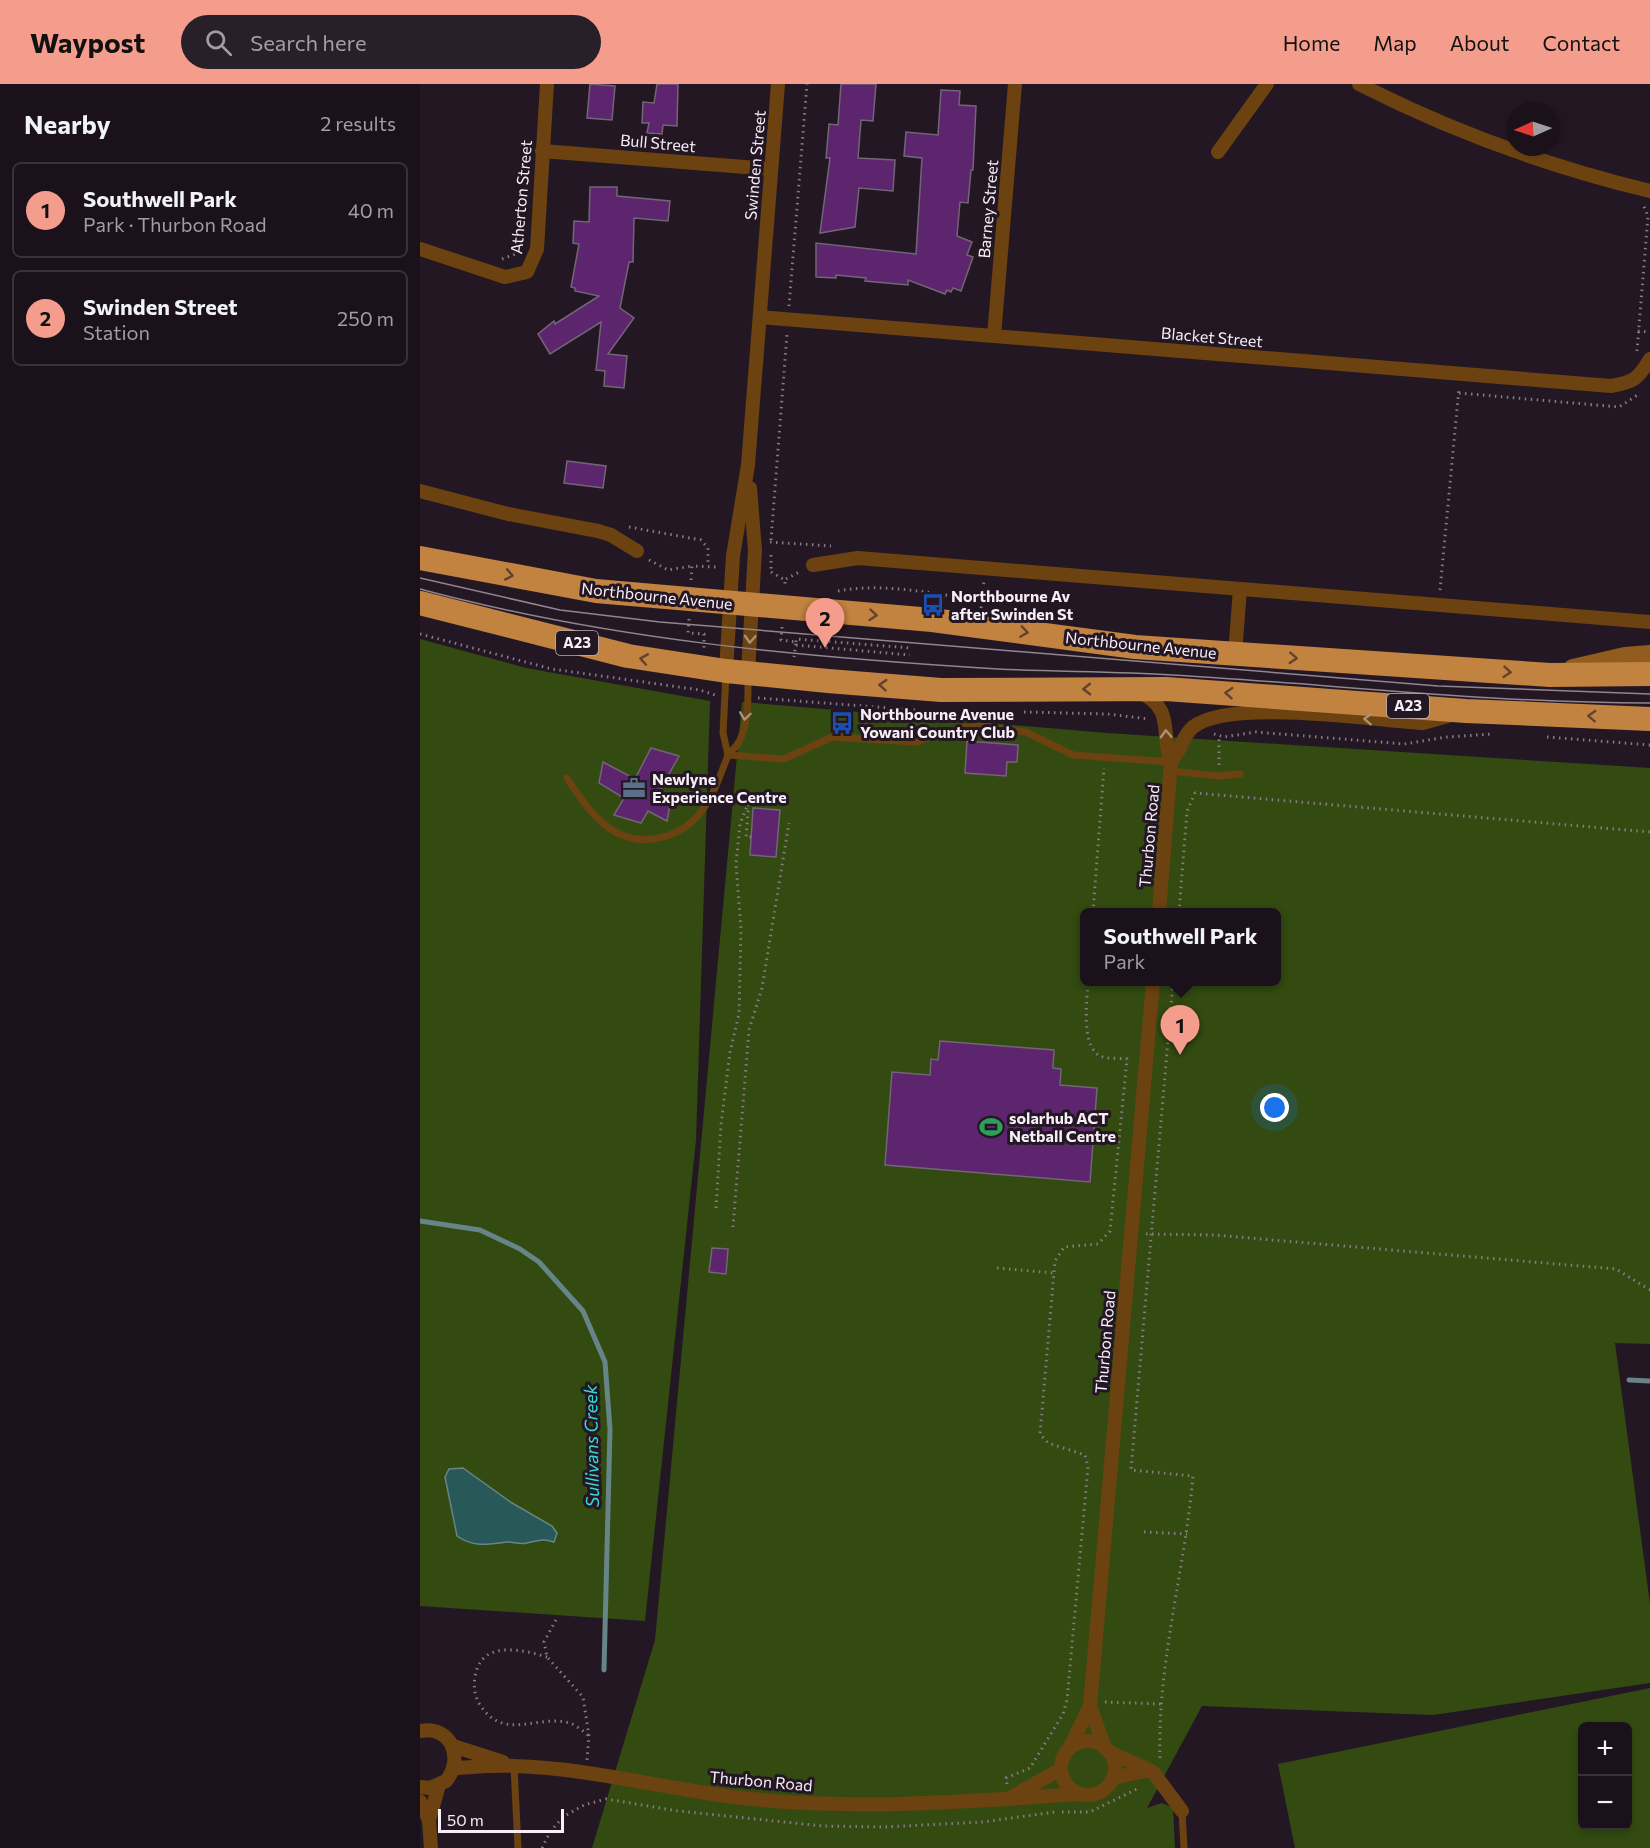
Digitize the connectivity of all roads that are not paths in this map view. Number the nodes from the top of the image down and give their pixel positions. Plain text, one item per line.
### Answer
1 (547, 84) edge
2 (778, 84) edge
3 (1015, 84) edge
4 (1267, 84) edge
5 (1359, 84) edge
6 (542, 151) junction
7 (1218, 152) dead end
8 (771, 169) junction
9 (1650, 191) edge
10 (420, 249) edge
11 (760, 317) junction
12 (994, 336) junction
13 (1643, 360) edge
14 (748, 465) junction
15 (420, 491) edge
16 (636, 551) road end
17 (420, 558) edge
18 (813, 565) dead end
19 (1240, 589) junction
20 (420, 603) edge
21 (741, 604) junction
22 (1650, 622) edge
23 (1235, 654) junction
24 (1650, 655) edge
25 (737, 672) junction
26 (1650, 674) edge
27 (1550, 675) junction
28 (1132, 688) junction
29 (1466, 711) junction
30 (1650, 719) edge
31 (728, 754) junction
32 (1171, 766) junction
33 (1240, 774) dead end
34 (567, 778) dead end
35 (1159, 908) edge
36 (1153, 986) edge
37 (1090, 1704) junction
38 (420, 1731) edge
39 (453, 1746) junction
40 (1069, 1749) junction
41 (1107, 1750) junction
42 (513, 1766) junction
43 (455, 1768) junction
44 (1061, 1769) junction
45 (1149, 1770) junction
46 (1113, 1778) junction
47 (440, 1785) junction
48 (420, 1787) edge
49 (1079, 1794) junction
50 (1008, 1799) junction
51 (420, 1801) edge
52 (1182, 1811) joint
53 (429, 1820) junction
54 (431, 1848) edge
55 (518, 1848) edge
56 (1184, 1848) edge

1 - 6 street, Atherton Street
2 - 8 street, Swinden Street
3 - 12 street, Barney Street
4 - 7 street
5 - 9 street
6 - 8 street, Bull Street
6 - 10 street, Atherton Street
8 - 11 street, Swinden Street
11 - 12 street, Blacket Street
11 - 14 street, Swinden Street
12 - 13 street, Blacket Street
14 - 21 street, Swinden Street
14 - 21 street, Swinden Street
15 - 16 street
17 -> 21 highway, Northbourne Avenue
18 - 19 street
19 - 22 street
19 - 23 street
25 -> 20 highway, A23
21 -> 23 highway, Northbourne Avenue
21 -> 25 street, Swinden Street
21 - 25 street, Swinden Street
23 -> 27 highway, Northbourne Avenue
24 - 27 main road
28 -> 25 highway, A23
25 - 31 lane
25 -> 31 lane
26 - 27 highway, Northbourne Avenue
29 -> 28 highway, A23
32 -> 28 street, Thurbon Road
30 -> 29 highway, A23
29 -> 32 street, Thurbon Road
31 - 32 lane
31 - 34 lane
32 - 33 lane
32 - 35 street, Thurbon Road
36 - 37 street, Thurbon Road
37 - 40 street, Thurbon Road
37 - 41 street, Thurbon Road
38 - 39 street, Thurbon Road
39 - 42 street, Thurbon Road
39 - 43 street
40 - 41 street
40 - 44 street, Thurbon Road
41 - 45 street
41 - 46 street, Thurbon Road
42 - 43 street, Thurbon Road
42 - 50 street, Thurbon Road
42 - 55 lane
43 - 47 street
44 - 49 street
44 - 50 street, Thurbon Road
45 - 46 street, Thurbon Road
45 - 52 street
46 - 49 street, Thurbon Road
47 - 48 street
47 - 53 street
49 - 50 street, Thurbon Road
51 - 53 street
52 - 56 lane
53 - 54 street

